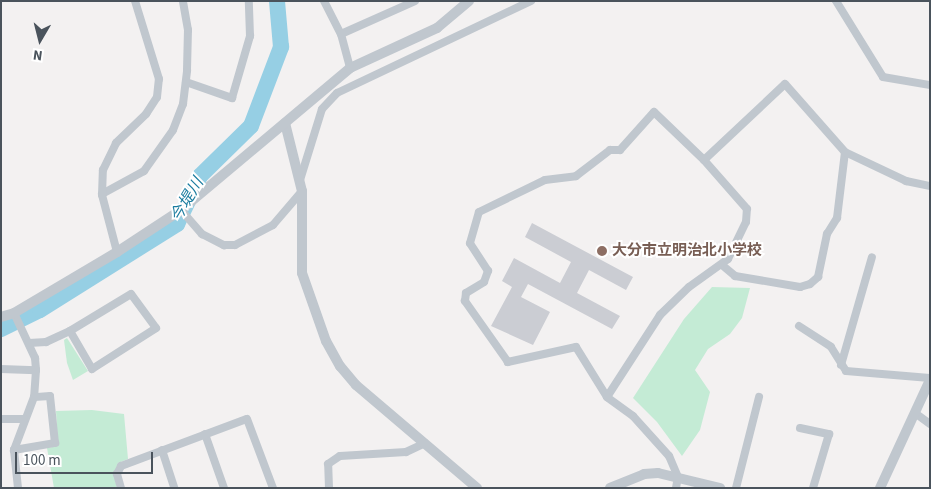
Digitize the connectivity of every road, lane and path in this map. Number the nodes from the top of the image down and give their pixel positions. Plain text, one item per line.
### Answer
1 (135, 1) edge
2 (182, 1) edge
3 (249, 1) edge
4 (324, 1) edge
5 (415, 1) edge
6 (469, 1) edge
7 (531, 1) edge
8 (836, 1) edge
9 (342, 34) junction
10 (350, 68) junction
11 (186, 82) junction
12 (930, 85) edge
13 (285, 123) junction
14 (845, 152) junction
15 (704, 160) junction
16 (300, 180) junction
17 (930, 186) edge
18 (302, 191) junction
19 (102, 194) junction
20 (181, 210) junction
21 (117, 252) junction
22 (872, 257) dead end
23 (722, 266) junction
24 (16, 316) junction
25 (1, 318) edge
26 (799, 326) dead end
27 (70, 331) junction
28 (29, 343) junction
29 (841, 365) junction
30 (1, 369) edge
31 (36, 370) junction
32 (930, 379) edge
33 (34, 397) junction
34 (607, 397) junction
35 (759, 397) dead end
36 (915, 413) junction
37 (1, 419) edge
38 (24, 419) junction
39 (930, 424) edge
40 (800, 428) dead end
41 (205, 434) junction
42 (425, 443) junction
43 (14, 450) junction
44 (162, 450) junction
45 (677, 483) edge
46 (18, 488) edge
47 (121, 488) edge
48 (174, 488) edge
49 (224, 488) edge
50 (273, 488) edge
51 (329, 488) edge
52 (477, 488) edge
53 (610, 488) edge
54 (720, 488) edge
55 (736, 488) edge
56 (813, 488) edge
57 (880, 488) edge

1 - 19 street
2 - 11 street
3 - 11 street
4 - 9 street
5 - 9 street
6 - 10 street
7 - 16 street
8 - 12 street
9 - 10 street
10 - 13 street
11 - 19 street
13 - 16 street
13 - 20 street
14 - 15 street
14 - 17 street
14 - 23 street
15 - 23 street
15 - 34 street
16 - 18 street
18 - 20 street
18 - 42 street
19 - 21 street
20 - 21 street
21 - 24 street
22 - 29 street
23 - 34 street
24 - 25 street
24 - 28 street
26 - 29 street
27 - 27 street
27 - 28 street
28 - 31 street
29 - 32 street
30 - 31 street
31 - 33 street
32 - 36 street
33 - 38 street
33 - 43 street
34 - 45 street
35 - 55 street
36 - 39 street
36 - 57 street
37 - 38 street
38 - 43 street
40 - 56 street
41 - 44 street
41 - 49 street
41 - 50 street
42 - 51 street
42 - 52 street
43 - 46 street
44 - 47 street
44 - 48 street
45 - 53 street
45 - 54 street

